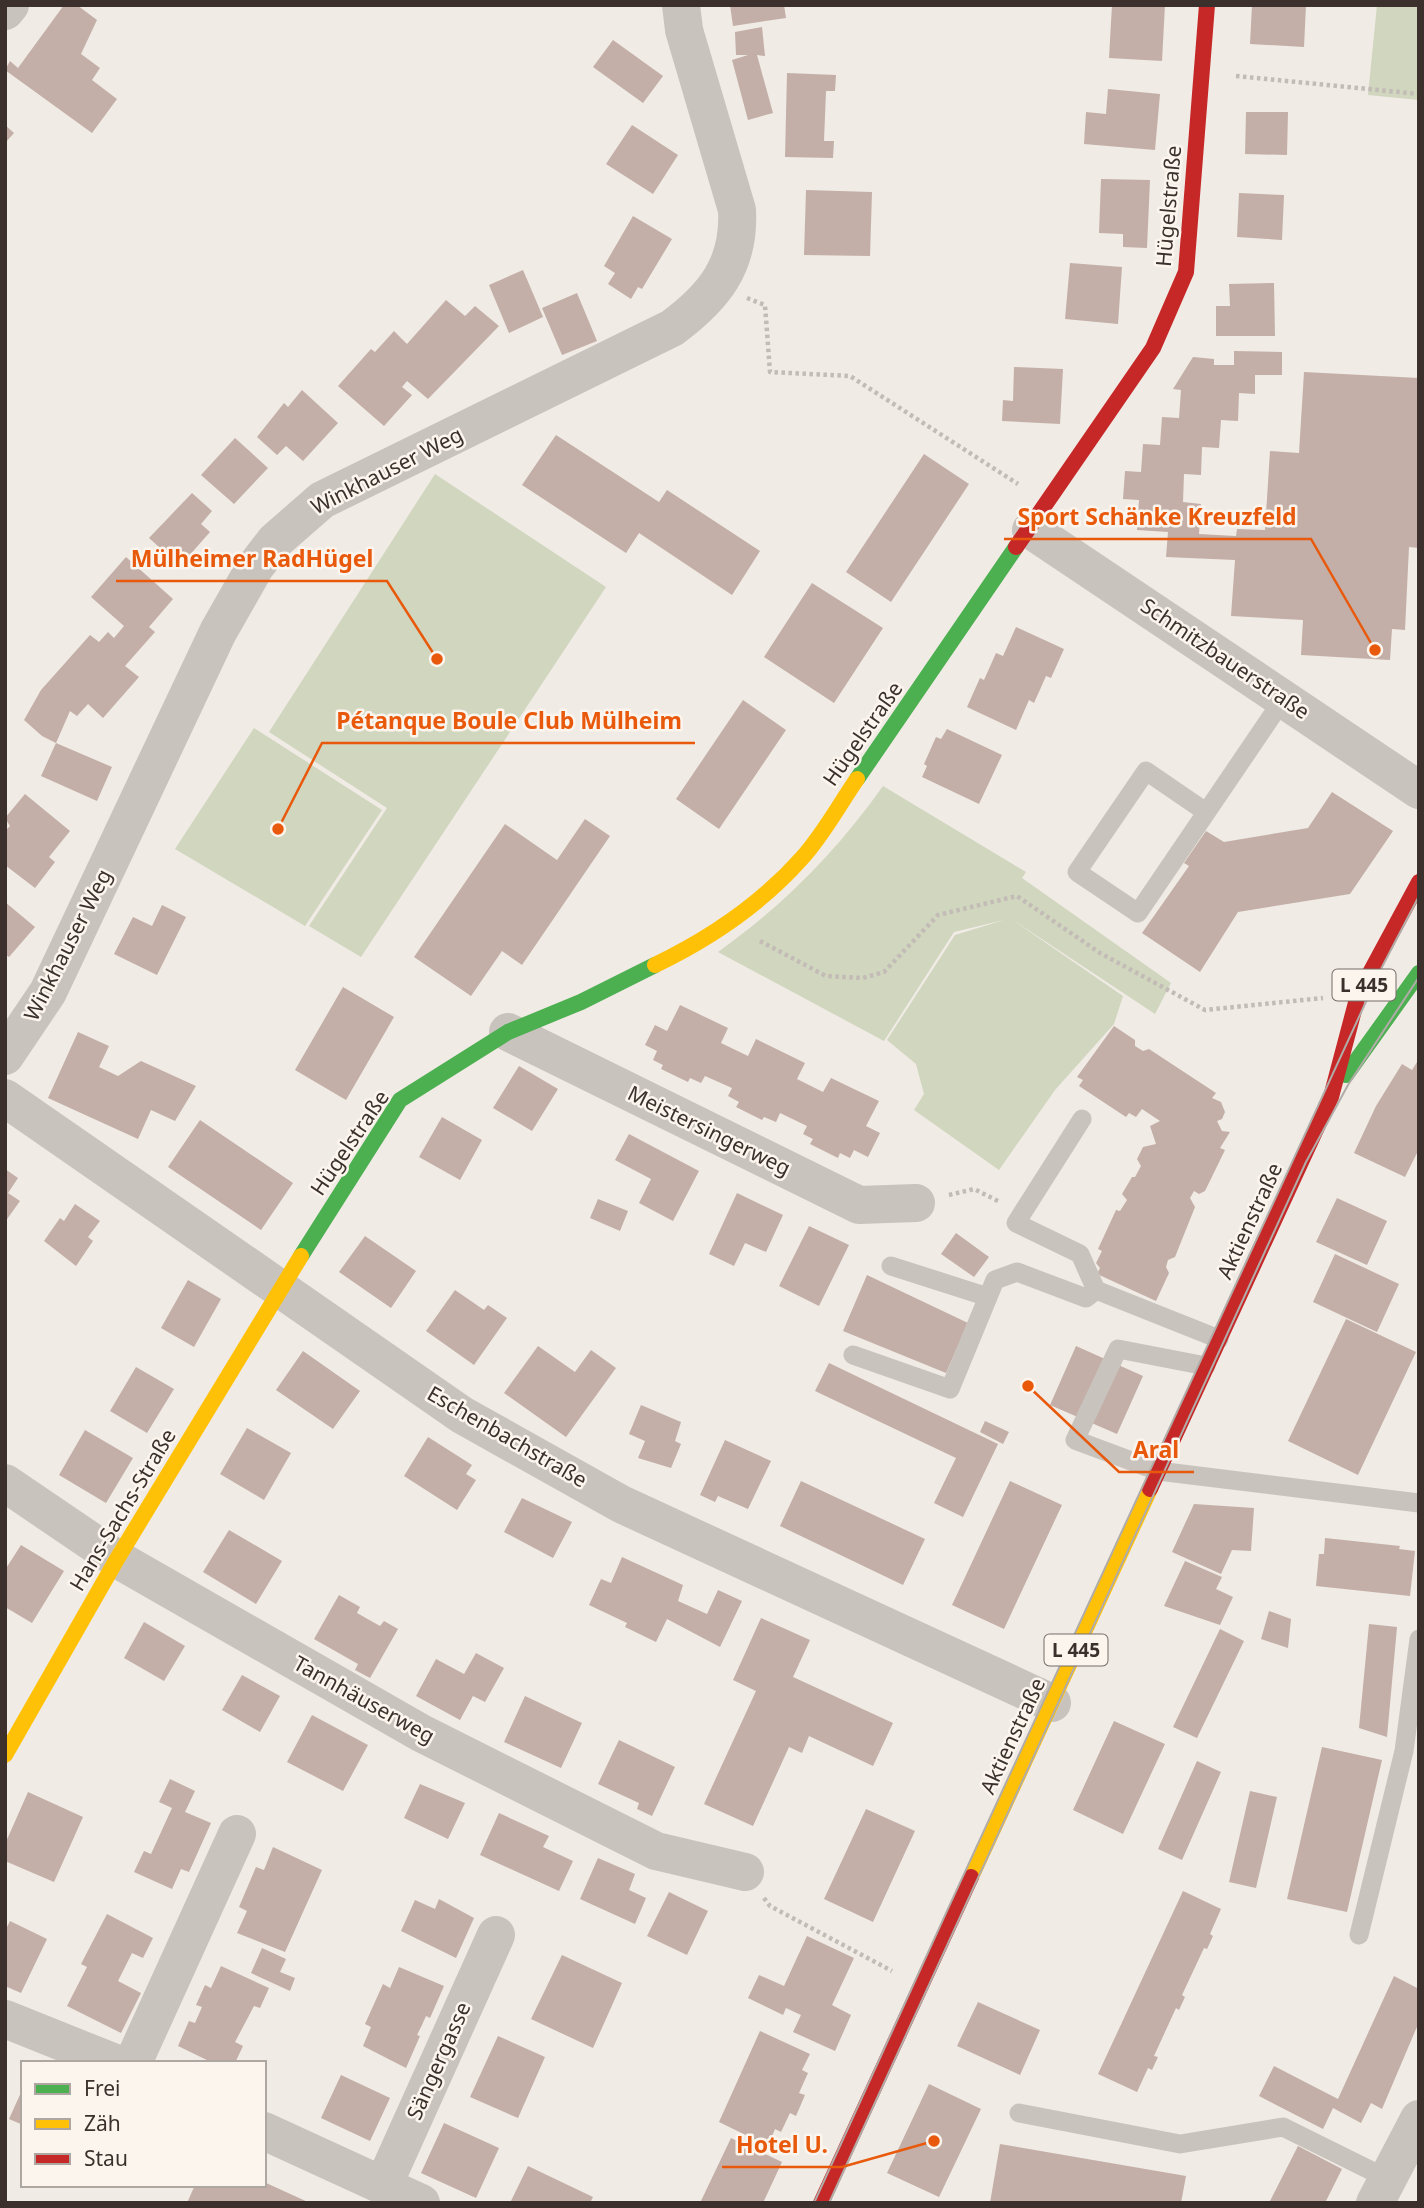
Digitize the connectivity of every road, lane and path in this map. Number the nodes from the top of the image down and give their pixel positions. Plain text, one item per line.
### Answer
1 (10, 5) edge
2 (681, 5) edge
3 (1207, 5) edge
4 (5, 11) edge
5 (1200, 73) junction
6 (1419, 94) edge
7 (765, 305) dead end
8 (1039, 517) junction
9 (1284, 698) junction
10 (1419, 790) edge
11 (1206, 812) junction
12 (1419, 882) edge
13 (729, 924) junction
14 (1419, 973) edge
15 (1358, 995) junction
16 (508, 1032) junction
17 (5, 1056) edge
18 (1331, 1097) junction
19 (5, 1098) edge
20 (1082, 1119) dead end
21 (916, 1203) joint
22 (1022, 1214) junction
23 (891, 1266) dead end
24 (279, 1289) junction
25 (1096, 1290) junction
26 (988, 1297) junction
27 (1219, 1339) junction
28 (853, 1355) dead end
29 (1206, 1366) junction
30 (1158, 1471) junction
31 (5, 1483) edge
32 (1419, 1503) edge
33 (117, 1559) junction
34 (1419, 1639) edge
35 (1052, 1703) junction
36 (5, 1755) edge
37 (237, 1834) dead end
38 (745, 1872) joint
39 (496, 1935) dead end
40 (1359, 1935) dead end
41 (920, 1986) junction
42 (5, 2018) edge
43 (110, 2061) edge
44 (135, 2061) edge
45 (1018, 2113) dead end
46 (1419, 2119) edge
47 (266, 2132) edge
48 (383, 2186) junction
49 (1381, 2191) edge
50 (421, 2203) edge
51 (821, 2203) edge

1 - 4 street
2 - 17 street, Winkhauser Weg
3 - 5 street, Hügelstraße
5 - 6 path
5 - 8 street, Hügelstraße
7 - 8 path
8 - 9 street, Schmitzbauerstraße
8 - 13 street, Hügelstraße
9 - 10 street, Schmitzbauerstraße
9 - 11 lane
11 - 11 lane
12 - 15 street, Aktienstraße / L 445
13 - 15 path
13 - 16 street, Hügelstraße
14 - 18 street, Aktienstraße / L 445
15 - 18 street, Aktienstraße / L 445
16 - 21 street, Meistersingerweg
16 - 24 street, Hügelstraße
18 - 27 street, Aktienstraße / L 445
19 - 24 street, Eschenbachstraße
20 - 22 lane
21 - 22 path
22 - 25 lane
23 - 26 lane
24 - 33 street, Hans-Sachs-Straße
24 - 35 street, Eschenbachstraße
25 - 26 lane
25 - 27 lane
26 - 28 lane
27 - 29 street, Aktienstraße / L 445
29 - 30 street, Aktienstraße / L 445
29 - 30 lane
30 - 32 lane
30 - 35 street, Aktienstraße / L 445
31 - 33 street, Tannhäuserweg
33 - 36 street, Hans-Sachs-Straße
33 - 38 street, Tannhäuserweg
34 - 40 lane
35 - 41 street, Aktienstraße / L 445
37 - 44 street
38 - 41 path
39 - 48 street, Sängergasse
41 - 51 street, Aktienstraße / L 445
42 - 43 street
45 - 49 lane
46 - 49 street
47 - 48 street
48 - 50 street

